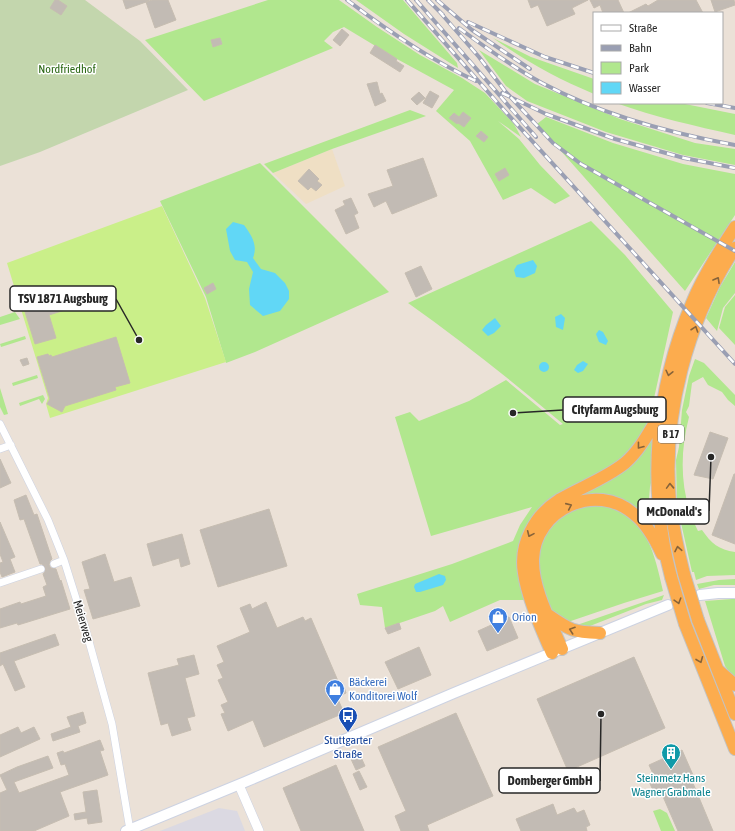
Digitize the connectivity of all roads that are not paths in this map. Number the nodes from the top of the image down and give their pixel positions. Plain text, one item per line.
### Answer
1 (735, 227) edge
2 (735, 248) edge
3 (661, 414) junction
4 (0, 424) edge
5 (11, 445) junction
6 (0, 449) edge
7 (64, 560) junction
8 (54, 564) tunnel mouth
9 (41, 569) tunnel mouth
10 (670, 574) junction
11 (0, 583) edge
12 (735, 593) edge
13 (700, 595) dead end
14 (668, 605) dead end
15 (548, 615) junction
16 (600, 633) junction
17 (557, 651) junction
18 (716, 669) junction
19 (735, 685) edge
20 (735, 714) edge
21 (735, 749) edge
22 (239, 785) junction
23 (128, 830) edge
24 (259, 831) edge

1 -> 3 highway, B 17
18 -> 2 highway, B 17, bridge
3 - 10 highway, B 17
3 -> 17 highway
4 - 5 street, Meierweg
5 - 6 street
5 - 7 street, Meierweg
7 - 8 street
7 - 23 street, Meierweg
9 - 11 street
15 -> 10 highway
10 -> 21 highway, B 17, bridge
12 - 13 main road
14 - 16 main road
16 -> 15 highway
15 - 17 highway
16 - 17 main road
17 - 22 main road
18 - 19 highway
18 - 20 highway, B 17
22 - 23 main road
22 - 24 street

